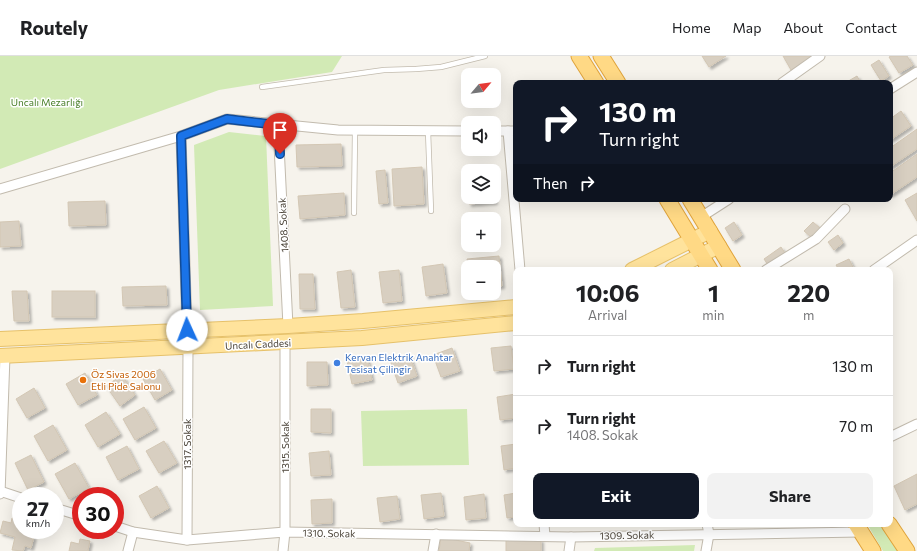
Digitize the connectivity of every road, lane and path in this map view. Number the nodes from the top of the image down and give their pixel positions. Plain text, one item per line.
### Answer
1 (485, 56) edge
2 (579, 56) edge
3 (601, 56) edge
4 (820, 56) edge
5 (917, 72) edge
6 (594, 80) edge
7 (616, 80) edge
8 (786, 80) edge
9 (893, 86) edge
10 (262, 87) dead end
11 (278, 125) junction
12 (355, 130) junction
13 (428, 130) junction
14 (461, 131) edge
15 (501, 131) edge
16 (512, 131) edge
17 (181, 136) junction
18 (513, 148) edge
19 (0, 189) edge
20 (516, 202) edge
21 (669, 202) edge
22 (692, 202) edge
23 (724, 202) edge
24 (845, 210) dead end
25 (431, 211) dead end
26 (354, 213) dead end
27 (701, 217) junction
28 (710, 231) junction
29 (692, 240) junction
30 (917, 240) edge
31 (719, 246) junction
32 (701, 255) junction
33 (520, 267) edge
34 (638, 267) edge
35 (678, 267) edge
36 (708, 267) edge
37 (731, 267) edge
38 (771, 267) edge
39 (878, 267) edge
40 (513, 307) edge
41 (513, 323) edge
42 (288, 326) junction
43 (187, 330) junction
44 (0, 340) edge
45 (285, 342) junction
46 (188, 348) junction
47 (3, 356) edge
48 (917, 424) edge
49 (893, 436) edge
50 (0, 492) edge
51 (12, 495) edge
52 (544, 527) edge
53 (708, 527) edge
54 (891, 527) edge
55 (858, 528) edge
56 (124, 529) edge
57 (133, 532) junction
58 (285, 532) junction
59 (436, 534) junction
60 (709, 534) junction
61 (545, 536) junction
62 (571, 537) junction
63 (187, 540) junction
64 (128, 551) edge
65 (283, 551) edge
66 (433, 551) edge
67 (570, 551) edge
68 (706, 551) edge
69 (873, 551) edge
70 (907, 551) edge

1 - 10 lane
2 - 6 highway
3 - 7 highway
4 - 8 street
5 - 9 street
11 - 12 street
11 - 17 street
11 - 42 street, 1408. Sokak
12 - 13 street
12 - 26 lane
13 - 14 street
13 - 25 lane
15 - 16 street
16 - 18 street
17 - 19 street
17 - 43 street
20 - 33 street
21 - 29 highway
22 - 27 highway
23 - 27 street
24 - 38 street
27 - 28 highway
28 - 29 main road
28 - 31 highway
29 - 32 highway
29 - 34 main road
30 - 39 street
31 - 32 main road
31 - 37 highway
32 - 35 main road
32 - 36 highway
40 - 42 main road, Uncalı Caddesi
41 - 45 main road, Uncalı Caddesi
42 - 43 main road, Uncalı Caddesi
43 - 44 main road, Uncalı Caddesi
45 - 46 main road, Uncalı Caddesi
45 - 58 street, 1315. Sokak
46 - 47 main road, Uncalı Caddesi
46 - 63 street, 1317. Sokak
47 - 50 street
48 - 49 street
50 - 51 street
52 - 61 street
53 - 60 street
54 - 70 highway
55 - 60 street, 1309. Sokak
55 - 69 highway
56 - 57 street, 1310. Sokak
57 - 63 street, 1310. Sokak
57 - 64 street
58 - 59 street, 1310. Sokak
58 - 63 street, 1310. Sokak
58 - 65 street, 1315. Sokak
59 - 61 street, 1310. Sokak
59 - 66 street
60 - 62 street, 1309. Sokak
60 - 68 street
61 - 62 street, 1309. Sokak
62 - 67 street

